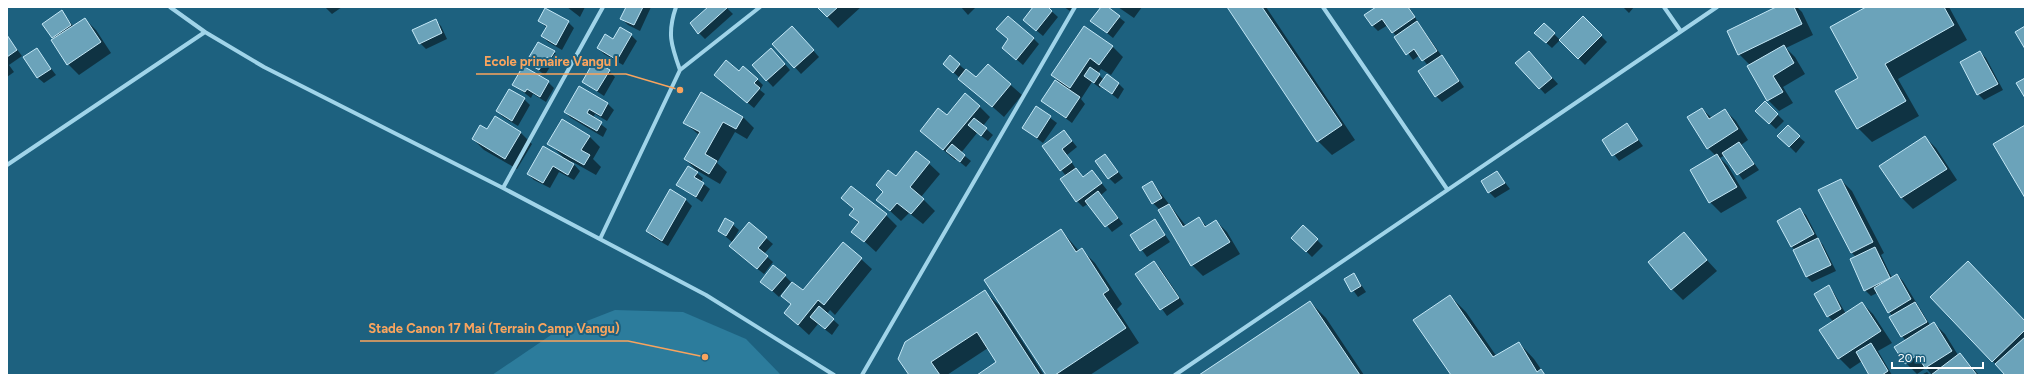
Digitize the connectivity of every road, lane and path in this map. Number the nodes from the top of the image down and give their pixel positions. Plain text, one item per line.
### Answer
1 (170, 7) edge
2 (603, 7) edge
3 (676, 7) edge
4 (760, 7) edge
5 (1075, 7) edge
6 (1323, 7) edge
7 (1664, 7) edge
8 (1717, 7) edge
9 (1680, 30) junction
10 (204, 32) junction
11 (680, 70) junction
12 (7, 165) edge
13 (503, 188) junction
14 (1447, 189) junction
15 (600, 239) junction
16 (834, 375) edge
17 (862, 375) edge
18 (1175, 375) edge

1 - 10 street
2 - 13 street
3 - 11 street
4 - 11 street
5 - 17 street
6 - 14 street
7 - 9 street
8 - 9 street
9 - 14 street
10 - 12 street
10 - 13 street
11 - 15 street
13 - 15 street
14 - 18 street
15 - 16 street

